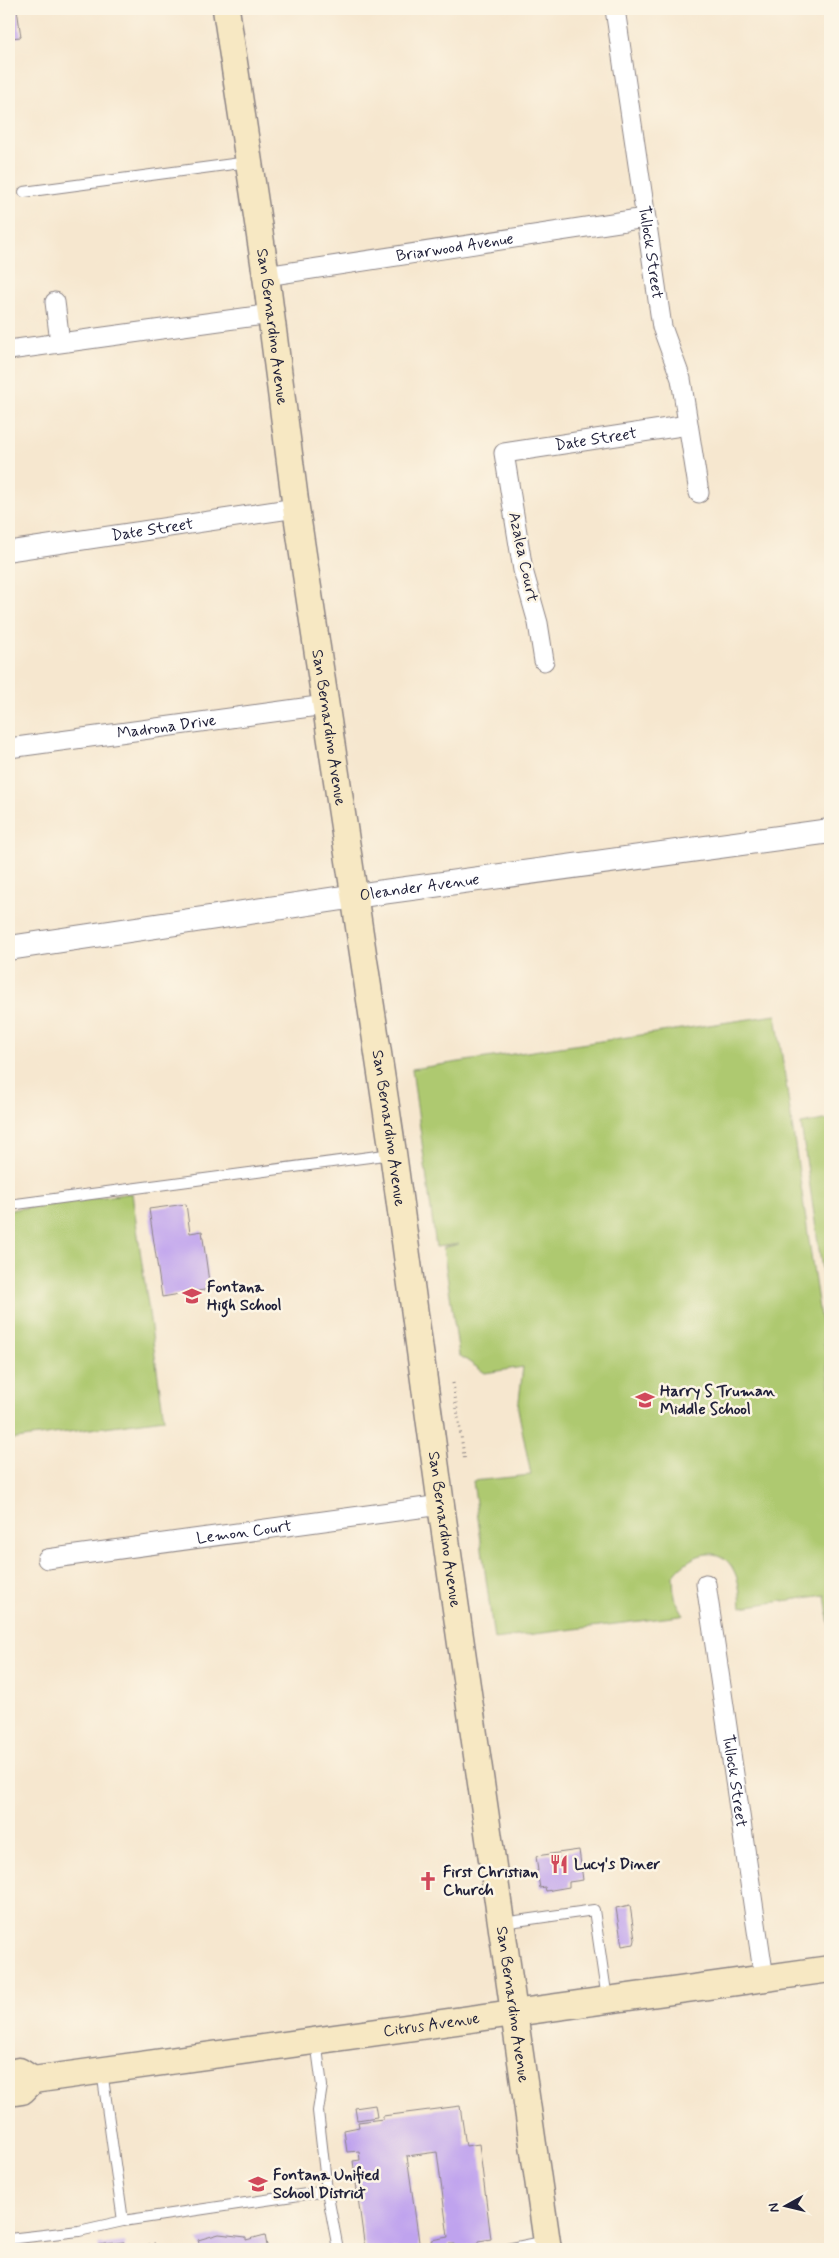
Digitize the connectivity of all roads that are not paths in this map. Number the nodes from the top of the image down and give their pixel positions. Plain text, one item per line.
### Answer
1 (226, 9) edge
2 (615, 9) edge
3 (249, 162) junction
4 (24, 192) dead end
5 (645, 218) junction
6 (266, 276) junction
7 (55, 302) dead end
8 (271, 314) junction
9 (60, 342) junction
10 (9, 350) edge
11 (688, 425) junction
12 (504, 453) joint
13 (699, 493) dead end
14 (296, 508) junction
15 (9, 550) edge
16 (544, 661) dead end
17 (325, 705) junction
18 (9, 748) edge
19 (830, 831) edge
20 (353, 898) junction
21 (9, 948) edge
22 (393, 1153) junction
23 (9, 1205) edge
24 (441, 1505) junction
25 (47, 1559) dead end
26 (706, 1584) dead end
27 (502, 1924) junction
28 (830, 1969) edge
29 (764, 1978) junction
30 (608, 1999) junction
31 (514, 2012) junction
32 (316, 2040) junction
33 (102, 2070) junction
34 (21, 2076) edge
35 (9, 2093) edge
36 (327, 2191) junction
37 (124, 2221) junction
38 (9, 2239) edge
39 (548, 2245) edge
40 (338, 2249) edge
41 (507, 2249) edge

1 - 3 main road, San Bernardino Avenue
2 - 5 street, Tullock Street
3 - 4 lane
3 - 6 main road, San Bernardino Avenue
5 - 6 street, Briarwood Avenue
5 - 11 street, Tullock Street
6 - 8 main road, San Bernardino Avenue
7 - 9 street
8 - 9 street
8 - 14 main road, San Bernardino Avenue
9 - 10 street
11 - 12 street, Date Street
11 - 13 street, Tullock Street
12 - 16 street, Azalea Court
14 - 15 street, Date Street
14 - 17 main road, San Bernardino Avenue
17 - 18 street, Madrona Drive
17 - 20 main road, San Bernardino Avenue
19 - 20 street, Oleander Avenue
20 - 21 street, Oleander Avenue
20 - 22 main road, San Bernardino Avenue
22 - 23 lane
22 - 24 main road, San Bernardino Avenue
24 - 25 street, Lemon Court
24 - 27 main road, San Bernardino Avenue
26 - 29 street, Tullock Street
27 - 30 lane
27 - 31 main road, San Bernardino Avenue
28 - 29 main road, Citrus Avenue
29 - 30 main road, Citrus Avenue
30 - 31 main road, Citrus Avenue
31 - 32 main road, Citrus Avenue
31 - 39 main road, San Bernardino Avenue
32 - 33 main road, Citrus Avenue
32 - 36 lane
33 - 34 main road, Citrus Avenue
33 - 37 lane
34 - 35 main road, Citrus Avenue
36 - 37 lane
36 - 40 lane
37 - 38 lane
39 - 41 lane

